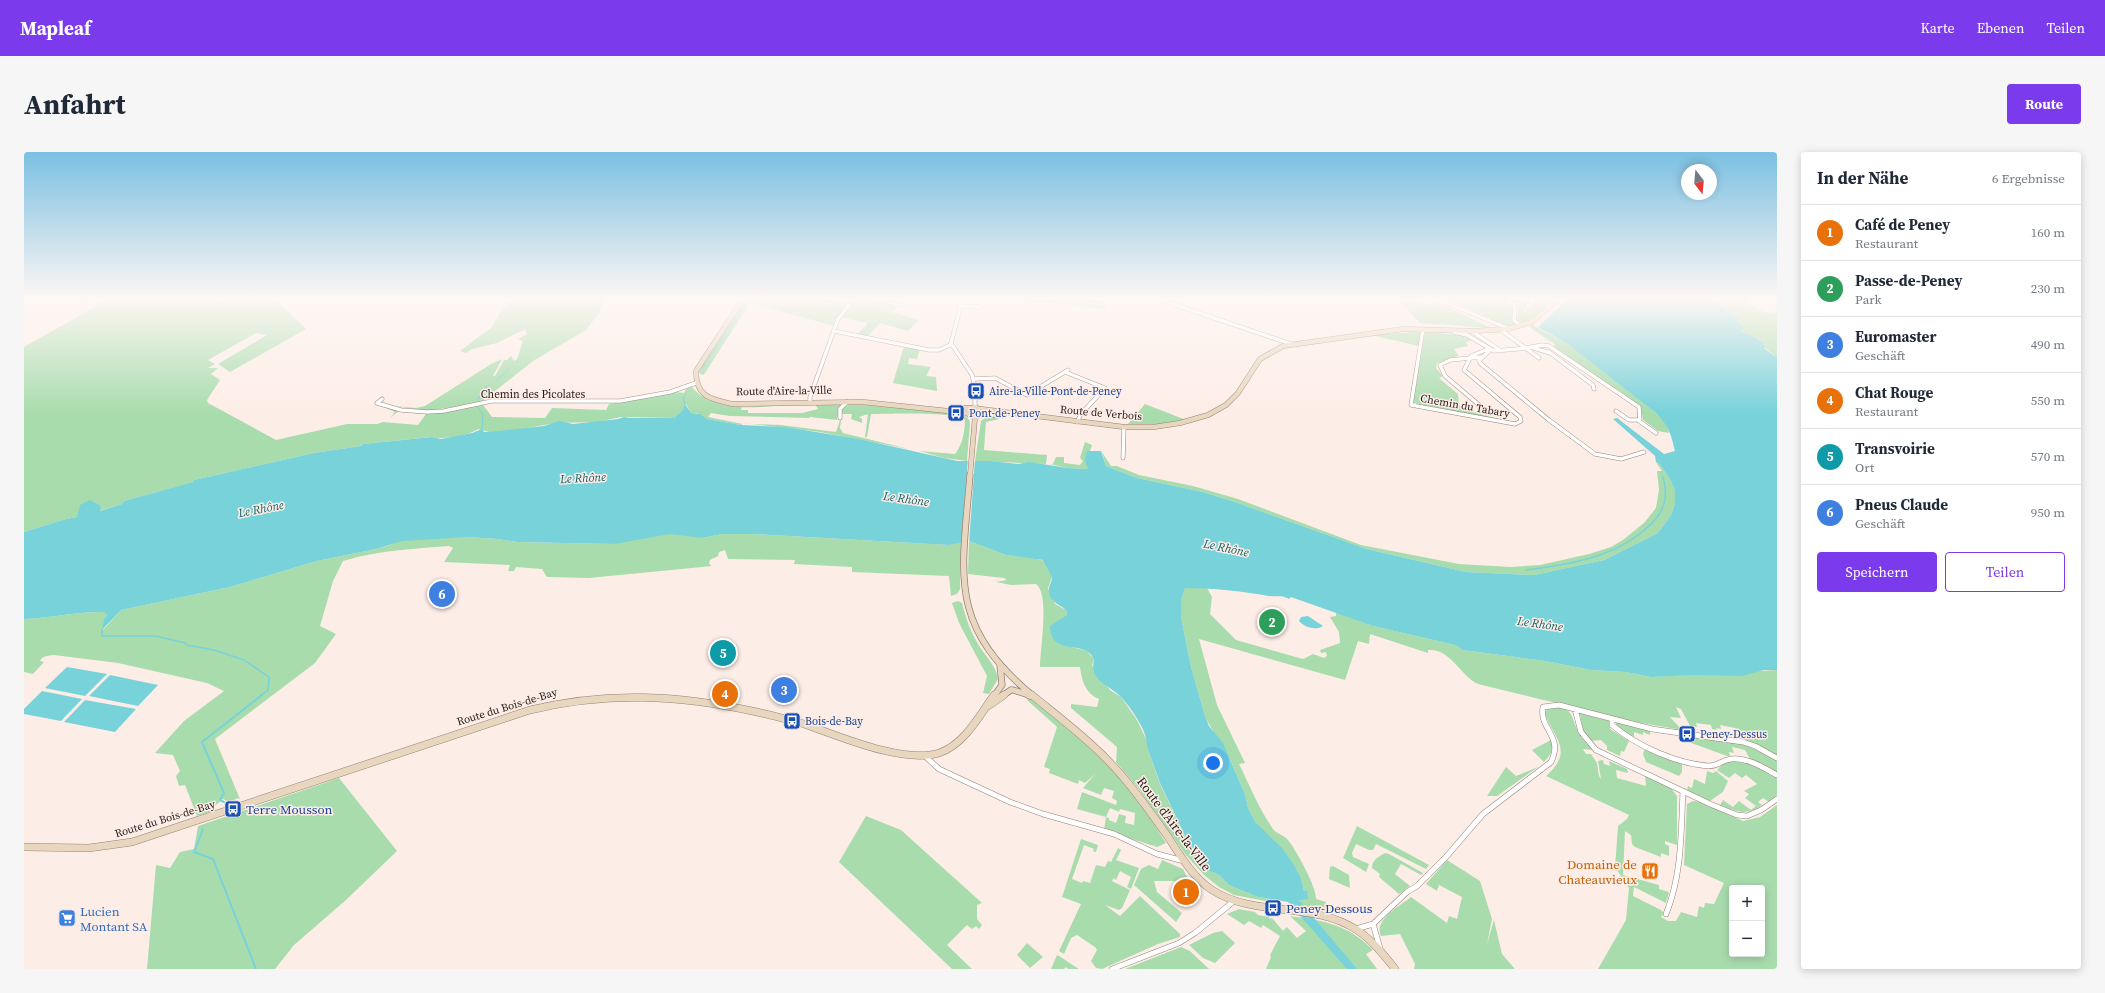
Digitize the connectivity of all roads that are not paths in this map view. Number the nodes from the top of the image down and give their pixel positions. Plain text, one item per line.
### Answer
1 (718, 337) edge
2 (832, 337) edge
3 (865, 337) edge
4 (952, 337) edge
5 (1271, 337) edge
6 (1341, 337) edge
7 (1422, 337) edge
8 (1473, 337) edge
9 (1483, 337) edge
10 (1511, 337) edge
11 (952, 344) junction
12 (1291, 344) junction
13 (1538, 347) junction
14 (1526, 348) junction
15 (1489, 350) junction
16 (1502, 352) junction
17 (1480, 357) junction
18 (1539, 358) dead end
19 (1468, 359) junction
20 (974, 379) junction
21 (696, 384) junction
22 (1594, 389) dead end
23 (382, 399) dead end
24 (847, 401) junction
25 (810, 402) junction
26 (975, 407) junction
27 (1485, 410) dead end
28 (968, 411) junction
29 (1616, 411) dead end
30 (981, 412) junction
31 (975, 417) junction
32 (840, 418) dead end
33 (1639, 421) junction
34 (1077, 422) junction
35 (1124, 427) junction
36 (1656, 433) dead end
37 (1644, 452) dead end
38 (1123, 458) dead end
39 (1000, 665) junction
40 (1015, 681) junction
41 (1002, 683) junction
42 (1012, 690) junction
43 (1036, 698) junction
44 (986, 707) junction
45 (1575, 709) junction
46 (1612, 720) junction
47 (925, 756) junction
48 (1777, 758) edge
49 (1777, 775) edge
50 (1683, 791) junction
51 (1777, 799) edge
52 (24, 847) edge
53 (1184, 861) junction
54 (1234, 901) junction
55 (1666, 914) dead end
56 (1373, 924) junction
57 (1356, 929) junction
58 (1383, 954) junction
59 (1112, 969) edge
60 (1395, 969) edge

1 - 21 main road
2 - 25 street
3 - 11 street
4 - 11 street
5 - 12 street
6 - 12 main road, Route de Verbois
7 - 19 street, Chemin du Tabary
8 - 15 street
9 - 16 street
10 - 14 street
11 - 20 street
12 - 35 main road, Route de Verbois
13 - 14 street
13 - 22 street
13 - 33 street
14 - 16 street
14 - 18 street
15 - 16 street
15 - 17 street
15 - 19 street
17 - 19 street
17 - 37 street
19 - 27 street
20 - 26 street
20 - 34 street
21 - 23 street, Chemin des Picolates
21 - 25 main road, Route d'Aire-la-Ville
24 - 25 main road, Route d'Aire-la-Ville
24 - 28 main road, Route d'Aire-la-Ville
24 - 32 street
26 - 28 main road
26 - 30 main road
28 - 31 main road
29 - 33 street
30 - 31 main road
30 - 34 main road, Route de Verbois
31 - 39 main road, Route d'Aire-la-Ville
33 - 36 street
34 - 35 main road, Route de Verbois
35 - 38 street
39 - 40 main road, Route d'Aire-la-Ville
39 - 41 main road, Route d'Aire-la-Ville
40 - 41 main road
40 - 42 main road
40 - 43 main road, Route d'Aire-la-Ville
41 - 42 main road
41 - 44 main road, Route du Bois-de-Bay
42 - 43 main road, Route d'Aire-la-Ville
42 - 44 main road, Route du Bois-de-Bay
43 - 53 main road, Route d'Aire-la-Ville
44 - 47 main road, Route du Bois-de-Bay
45 - 46 street
45 - 50 street
45 - 56 street
46 - 48 street
46 - 49 street
47 - 52 main road, Route du Bois-de-Bay
47 - 53 street
50 - 51 street
50 - 55 street
53 - 54 main road, Route d'Aire-la-Ville
54 - 57 main road, Route d'Aire-la-Ville
54 - 59 street
56 - 57 street
56 - 58 street
57 - 58 main road, Route d'Aire-la-Ville
58 - 60 main road, Route d'Aire-la-Ville

